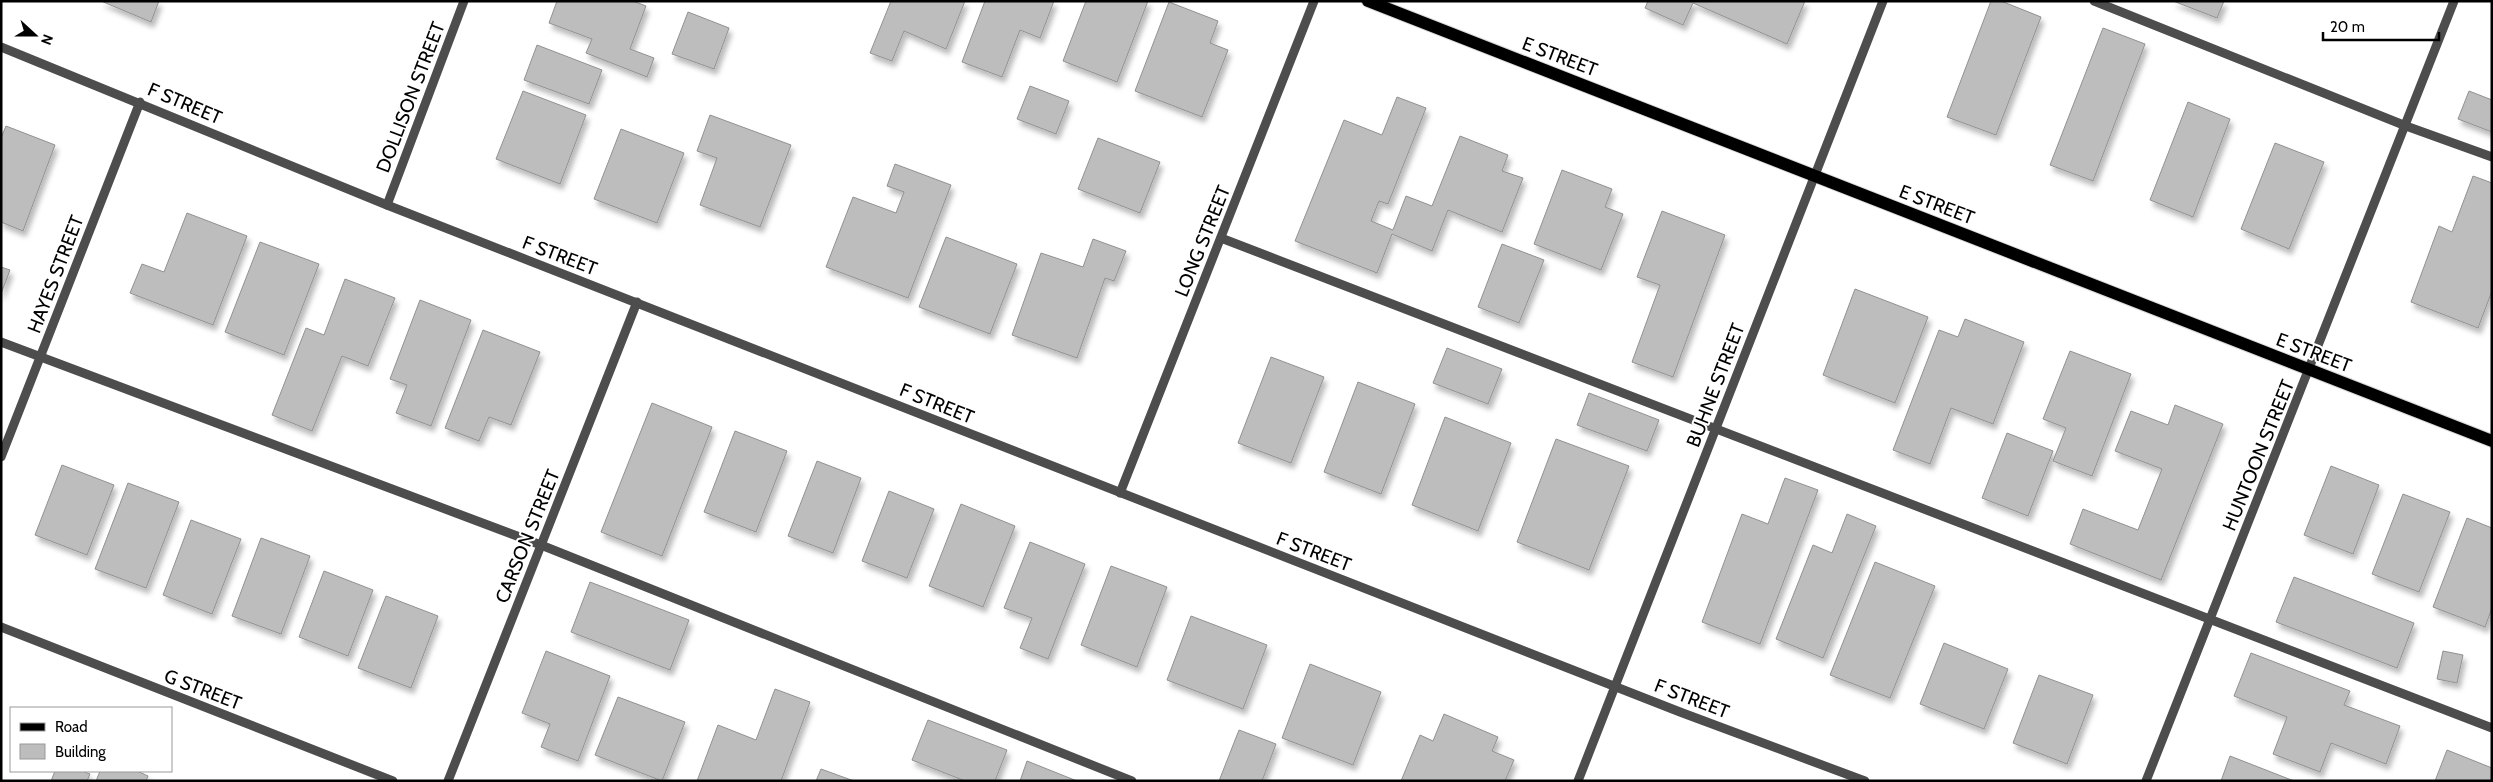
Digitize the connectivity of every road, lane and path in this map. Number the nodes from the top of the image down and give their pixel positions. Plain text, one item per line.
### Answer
1 (464, 1) edge
2 (1314, 1) edge
3 (1368, 1) edge
4 (1883, 1) edge
5 (2094, 1) edge
6 (2454, 1) edge
7 (1, 47) edge
8 (140, 102) junction
9 (2406, 126) junction
10 (2492, 157) edge
11 (1814, 177) junction
12 (387, 205) junction
13 (1221, 238) junction
14 (637, 302) junction
15 (1, 342) edge
16 (40, 358) junction
17 (2309, 370) junction
18 (1716, 427) junction
19 (2492, 442) edge
20 (1, 457) edge
21 (1120, 493) junction
22 (541, 545) junction
23 (2210, 621) junction
24 (1, 626) edge
25 (1617, 685) junction
26 (2492, 728) edge
27 (393, 781) edge
28 (448, 781) edge
29 (1132, 781) edge
30 (1578, 781) edge
31 (1865, 781) edge
32 (2146, 781) edge

1 - 12 street, DOLLISON STREET
2 - 13 street, LONG STREET
3 - 11 main road, E STREET
4 - 11 street, BUHNE STREET
5 - 9 street
6 - 9 street, HUNTOON STREET
7 - 8 street, F STREET
8 - 12 street, F STREET
8 - 16 street, HAYES STREET
9 - 10 street
9 - 17 street, HUNTOON STREET
11 - 17 main road, E STREET
11 - 18 street, BUHNE STREET
12 - 14 street, F STREET
13 - 18 street
13 - 21 street, LONG STREET
14 - 21 street, F STREET
14 - 22 street, CARSON STREET
15 - 16 street
16 - 20 street, HAYES STREET
16 - 22 street
17 - 19 main road, E STREET
17 - 23 street, HUNTOON STREET
18 - 23 street
18 - 25 street, BUHNE STREET
21 - 25 street, F STREET
22 - 28 street, CARSON STREET
22 - 29 street
23 - 26 street
23 - 32 street, HUNTOON STREET
24 - 27 street, G STREET
25 - 30 street, BUHNE STREET
25 - 31 street, F STREET

